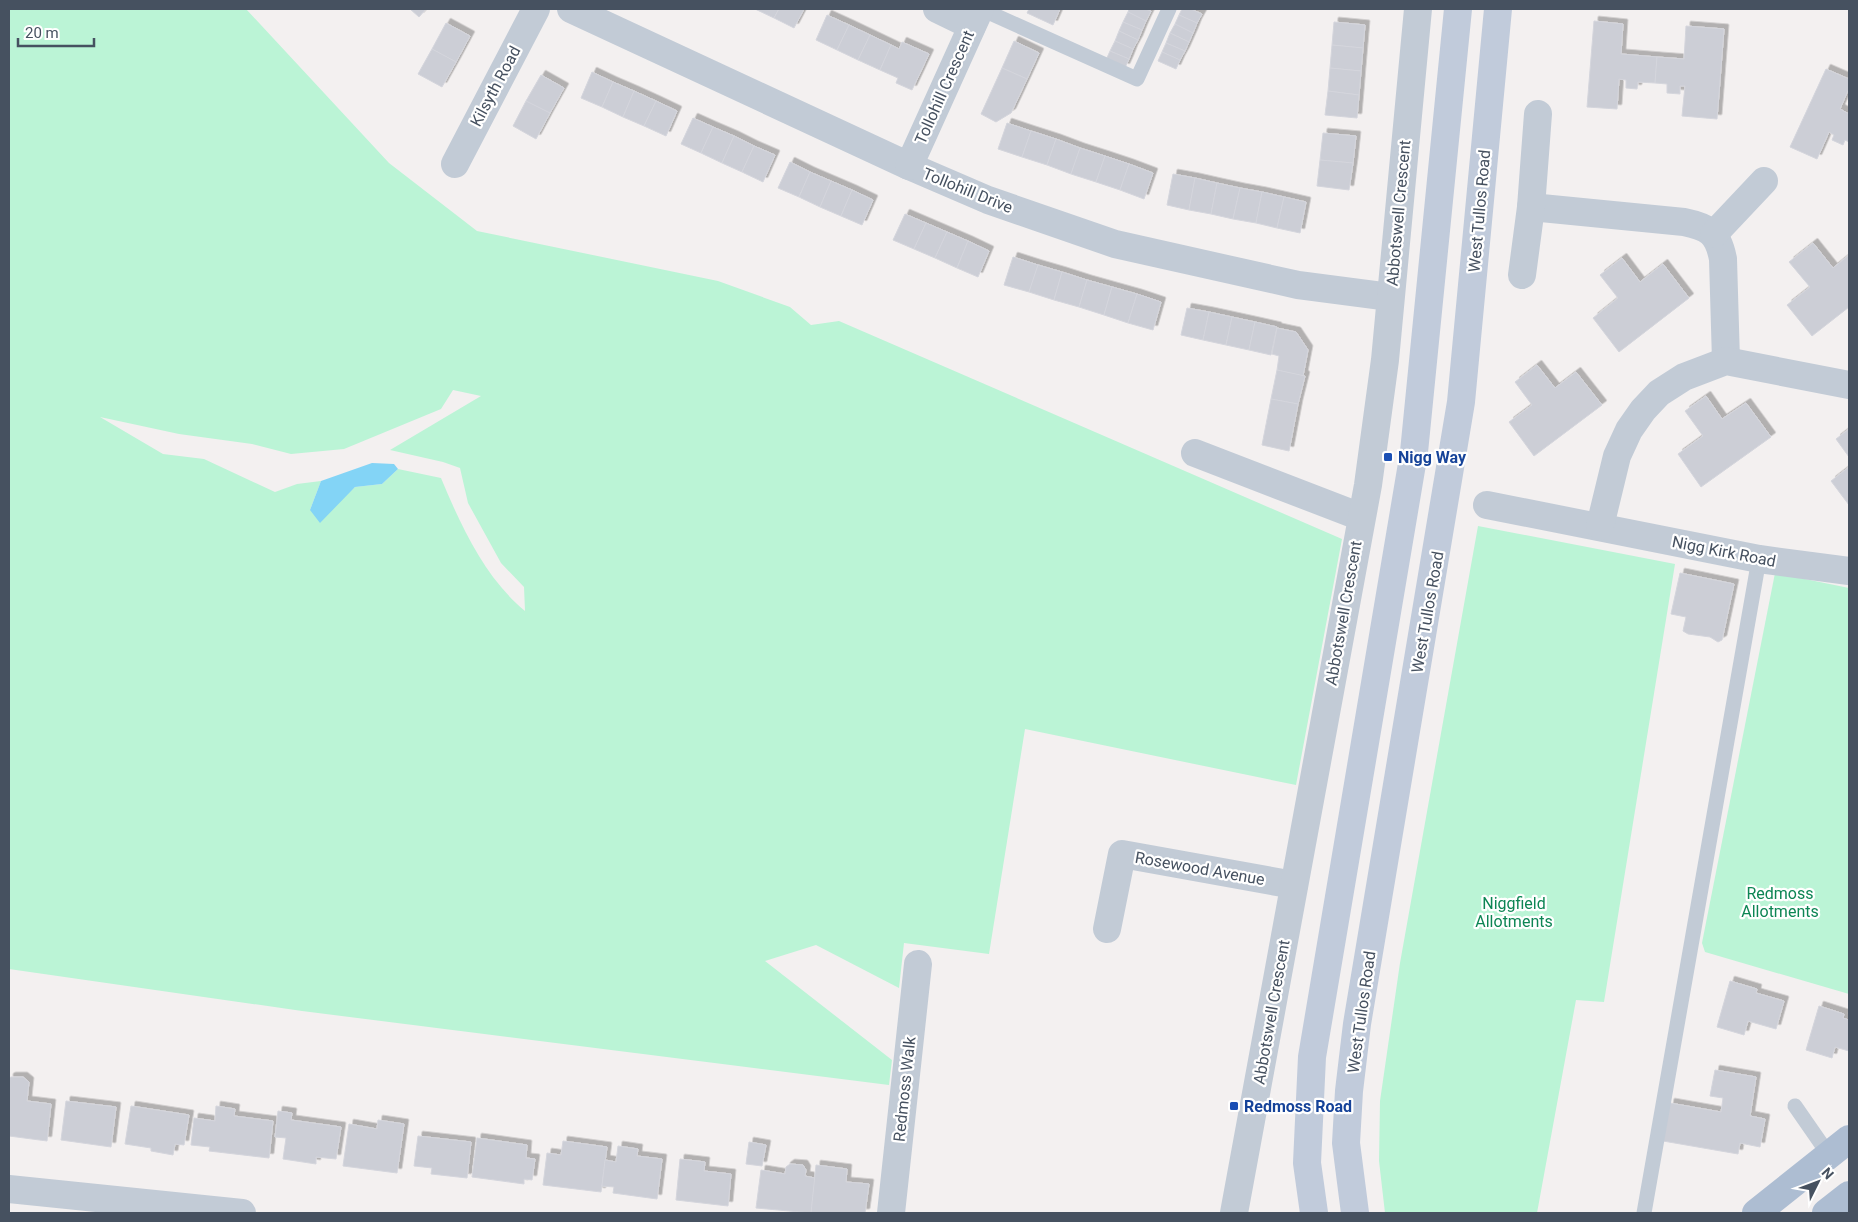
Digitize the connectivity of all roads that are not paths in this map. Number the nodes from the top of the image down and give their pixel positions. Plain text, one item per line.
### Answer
1 (536, 9) edge
2 (571, 9) edge
3 (937, 9) edge
4 (1169, 9) edge
5 (1418, 9) edge
6 (1458, 9) edge
7 (1498, 9) edge
8 (978, 14) edge
9 (1538, 114) dead end
10 (455, 164) dead end
11 (909, 166) junction
12 (1764, 180) dead end
13 (1531, 207) junction
14 (1714, 234) junction
15 (1522, 275) dead end
16 (1390, 297) junction
17 (1726, 361) junction
18 (1849, 385) edge
19 (1195, 453) dead end
20 (1487, 505) dead end
21 (1361, 517) junction
22 (1600, 526) junction
23 (1759, 559) junction
24 (1849, 571) edge
25 (1294, 885) junction
26 (1107, 929) dead end
27 (918, 964) dead end
28 (1795, 1106) dead end
29 (1839, 1147) edge
30 (9, 1189) edge
31 (1849, 1195) edge
32 (242, 1213) edge
33 (891, 1213) edge
34 (1234, 1213) edge
35 (1314, 1213) edge
36 (1355, 1213) edge
37 (1644, 1213) edge
38 (1756, 1213) edge
39 (1826, 1213) edge

1 - 10 street, Kilsyth Road
2 - 11 street, Tollohill Drive
3 - 8 street
4 - 8 lane
5 - 16 street, Abbotswell Crescent
6 - 35 main road
7 - 36 main road, West Tullos Road
8 - 11 street, Tollohill Crescent
9 - 13 street
11 - 16 street, Tollohill Drive
12 - 14 street
13 - 14 street
13 - 15 street
14 - 17 street
16 - 21 street, Abbotswell Crescent
17 - 18 street
17 - 22 street
19 - 21 street
20 - 22 street, Nigg Kirk Road
21 - 25 street, Abbotswell Crescent
22 - 23 street, Nigg Kirk Road
23 - 24 street, Nigg Kirk Road
23 - 37 lane
25 - 26 street, Rosewood Avenue
25 - 34 street, Abbotswell Crescent
27 - 33 street, Redmoss Walk
28 - 29 lane
29 - 38 main road
30 - 32 street
31 - 39 main road

